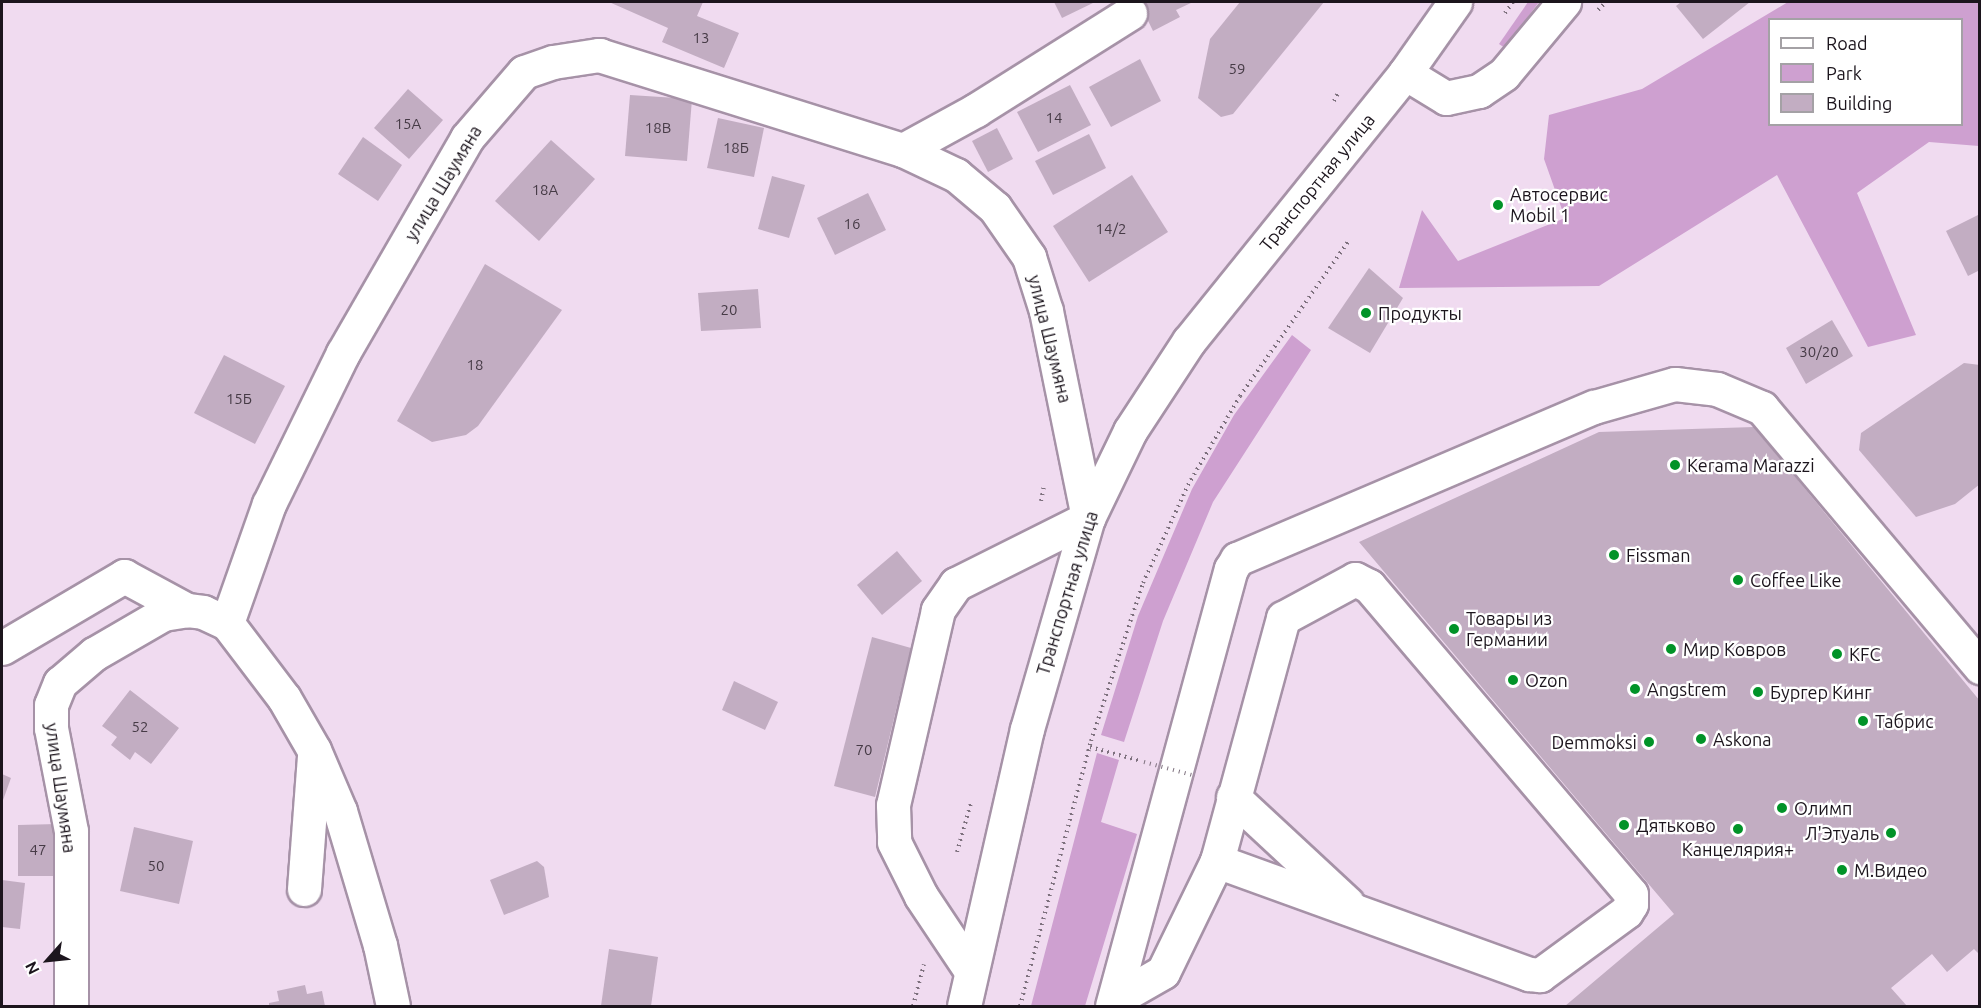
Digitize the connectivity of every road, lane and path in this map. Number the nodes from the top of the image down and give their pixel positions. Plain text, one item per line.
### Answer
1 (1455, 2) edge
2 (1564, 2) edge
3 (1130, 13) dead end
4 (1405, 73) junction
5 (903, 150) junction
6 (1348, 242) dead end
7 (1044, 476) dead end
8 (1041, 504) dead end
9 (1088, 518) junction
10 (187, 610) junction
11 (227, 623) junction
12 (2, 648) edge
13 (1980, 667) edge
14 (1090, 747) junction
15 (314, 750) junction
16 (1196, 776) dead end
17 (1233, 797) junction
18 (1217, 861) junction
19 (304, 889) dead end
20 (1357, 912) junction
21 (924, 961) dead end
22 (971, 971) junction
23 (1114, 1003) edge
24 (71, 1006) edge
25 (393, 1006) edge
26 (913, 1006) edge
27 (964, 1006) edge
28 (1020, 1006) edge

1 - 4 street, Транспортная улица
2 - 4 street
3 - 5 street
4 - 9 street, Транспортная улица
5 - 9 street, улица Шаумяна
5 - 11 street, улица Шаумяна
6 - 14 path
7 - 8 path
9 - 22 street, Транспортная улица
9 - 22 street
10 - 11 street, улица Шаумяна
10 - 12 street, улица Шаумяна
10 - 24 street, улица Шаумяна
11 - 15 street
13 - 23 street
14 - 16 path, bridge
14 - 28 path
15 - 19 street
15 - 25 street
17 - 18 street
17 - 20 street
17 - 20 street
18 - 20 street
18 - 23 street
21 - 26 path
22 - 27 street, Транспортная улица

